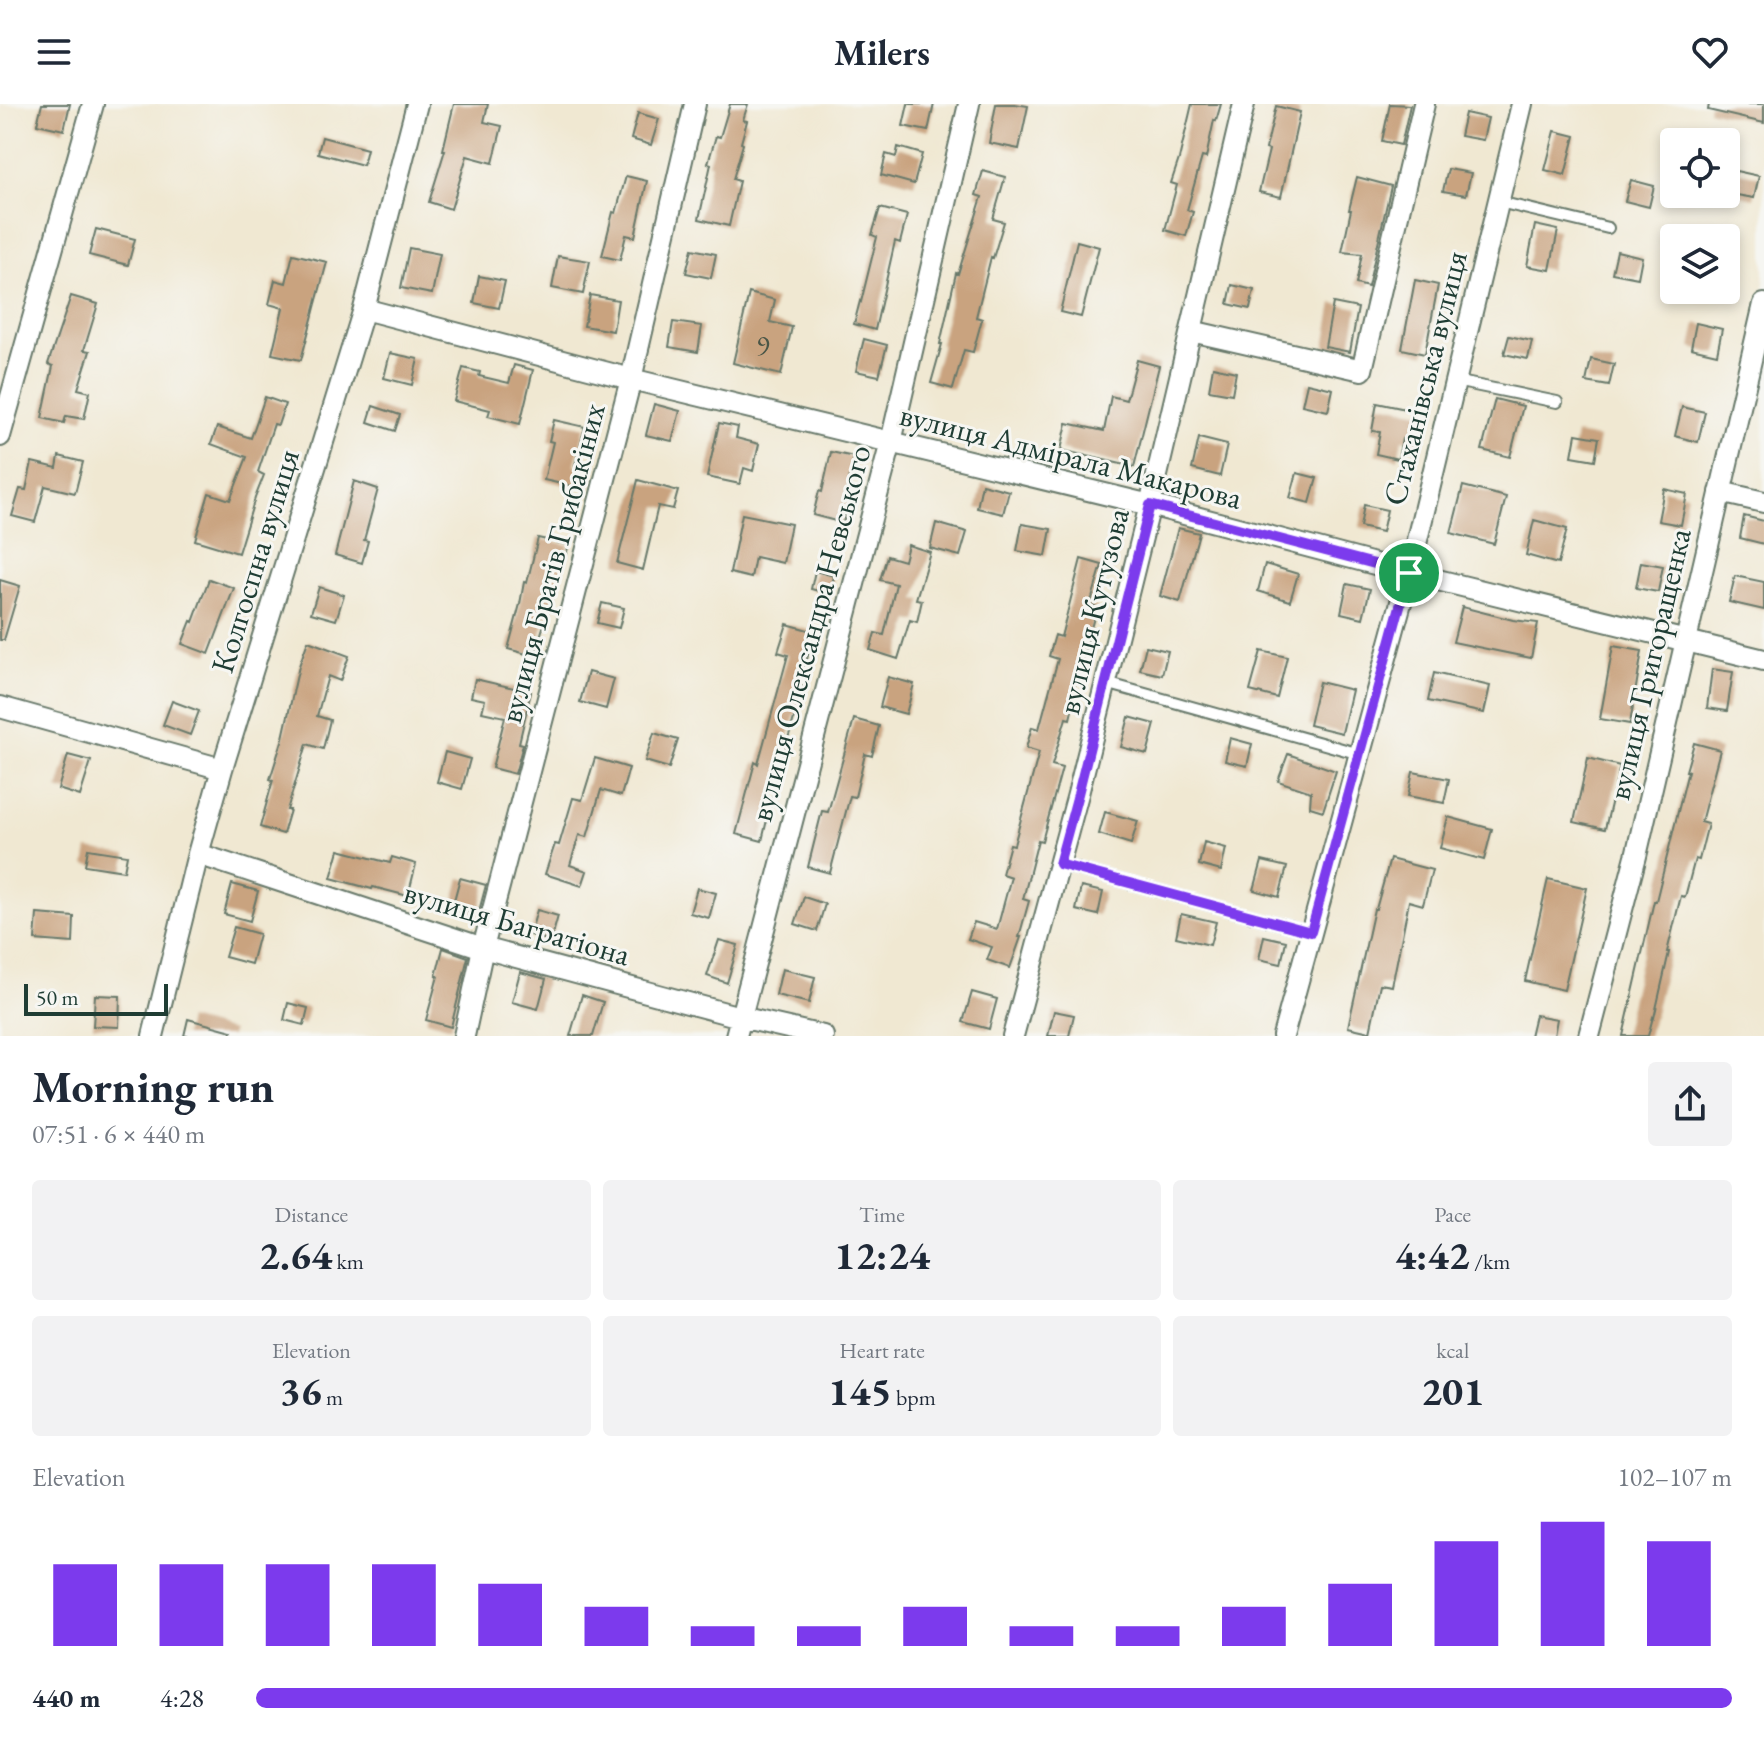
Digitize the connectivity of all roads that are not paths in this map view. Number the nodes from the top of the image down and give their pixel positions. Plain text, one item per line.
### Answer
1 (93, 104) edge
2 (417, 104) edge
3 (695, 104) edge
4 (969, 104) edge
5 (1244, 104) edge
6 (1424, 104) edge
7 (1522, 104) edge
8 (1499, 202) junction
9 (1608, 228) dead end
10 (1764, 304) edge
11 (364, 309) junction
12 (1191, 331) junction
13 (1759, 346) edge
14 (631, 379) junction
15 (1455, 381) junction
16 (1557, 402) dead end
17 (0, 436) edge
18 (891, 442) junction
19 (1720, 492) junction
20 (1764, 502) edge
21 (1150, 505) junction
22 (1409, 573) junction
23 (1685, 641) junction
24 (1764, 660) edge
25 (1106, 683) junction
26 (0, 707) edge
27 (1360, 754) junction
28 (222, 769) junction
29 (198, 854) junction
30 (1059, 864) junction
31 (1311, 932) junction
32 (483, 948) junction
33 (738, 1026) edge
34 (153, 1036) edge
35 (464, 1036) edge
36 (823, 1036) edge
37 (1013, 1036) edge
38 (1283, 1036) edge
39 (1589, 1036) edge

1 - 17 street
2 - 11 street, Колгоспна вулиця
3 - 14 street, вулиця Братів Грибакіних
4 - 18 street, вулиця Олександра Невського
5 - 12 street, вулиця Кутузова
6 - 12 street
7 - 8 street, Стаханівська вулиця
8 - 9 lane
8 - 15 street, Стаханівська вулиця
10 - 13 street, вулиця Григоращенка
11 - 14 street, вулиця Адмірала Макарова
11 - 28 street, Колгоспна вулиця
12 - 21 street, вулиця Кутузова
13 - 19 street, вулиця Григоращенка
14 - 18 street, вулиця Адмірала Макарова
14 - 32 street, вулиця Братів Грибакіних
15 - 16 lane
15 - 22 street, Стаханівська вулиця
18 - 21 street, вулиця Адмірала Макарова
18 - 33 street, вулиця Олександра Невського
19 - 20 street
19 - 23 street, вулиця Григоращенка
21 - 22 street, вулиця Адмірала Макарова
21 - 25 street, вулиця Кутузова
22 - 23 street, вулиця Адмірала Макарова
22 - 27 street, Стаханівська вулиця
23 - 24 street, вулиця Адмірала Макарова
23 - 39 street, вулиця Григоращенка
25 - 27 lane
25 - 30 street, вулиця Кутузова
26 - 28 street
27 - 31 street, Стаханівська вулиця
28 - 29 street, Колгоспна вулиця
29 - 32 street, вулиця Багратіона
29 - 34 street, Колгоспна вулиця
30 - 31 lane
30 - 37 street, вулиця Кутузова
31 - 38 street, Стаханівська вулиця
32 - 33 street, вулиця Багратіона
32 - 35 street, вулиця Братів Грибакіних
33 - 36 street, вулиця Багратіона

